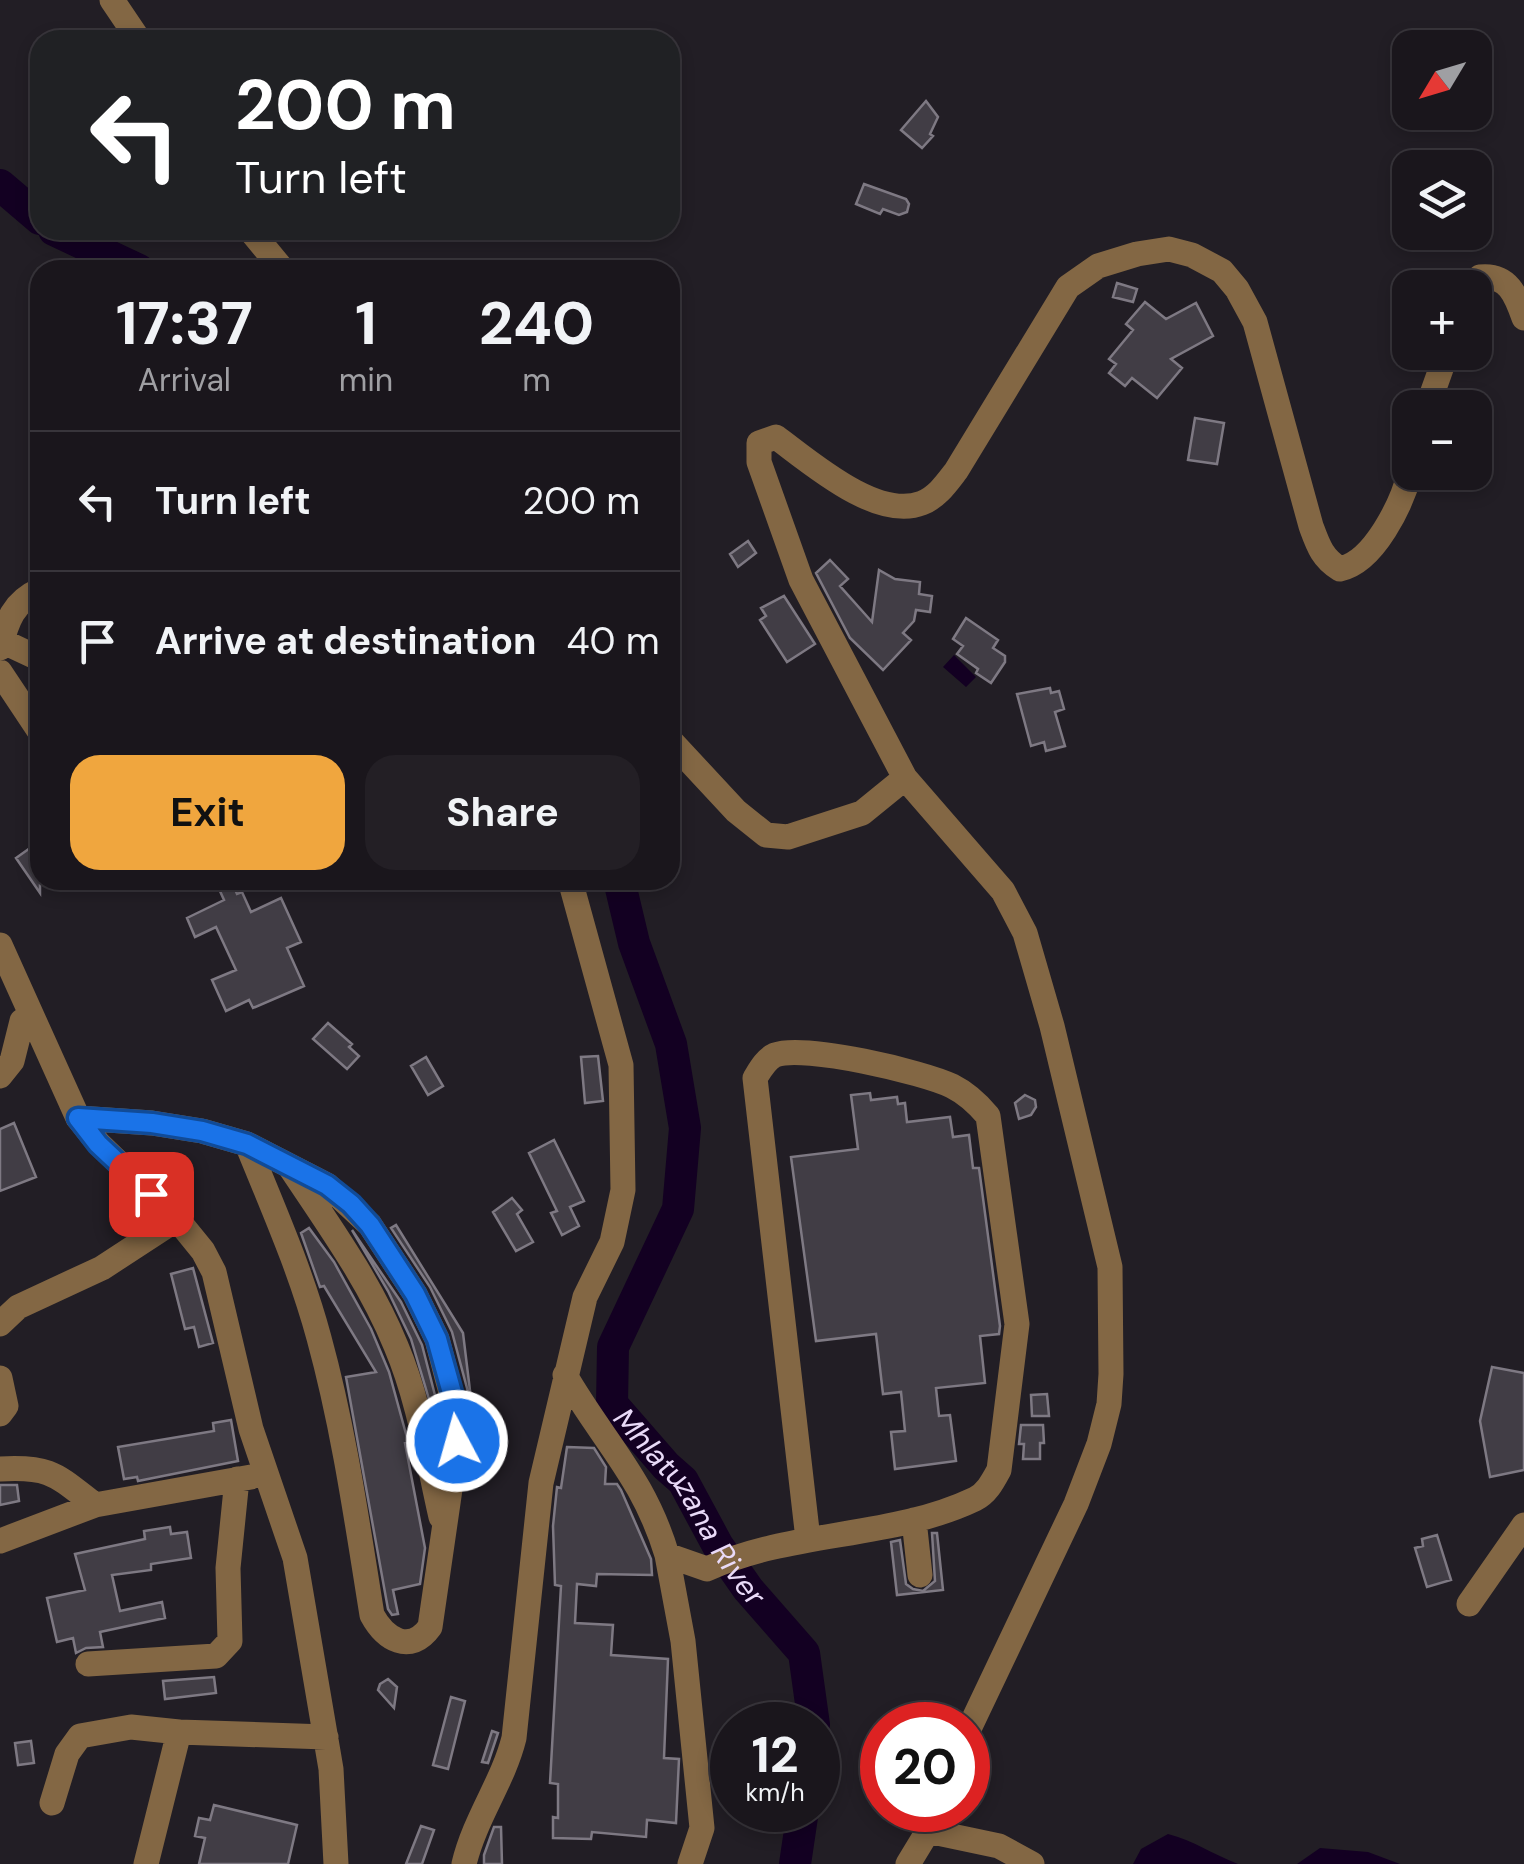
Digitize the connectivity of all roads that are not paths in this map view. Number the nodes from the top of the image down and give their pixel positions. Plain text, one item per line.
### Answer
1 (112, 0) edge
2 (133, 30) edge
3 (258, 240) edge
4 (275, 260) edge
5 (1492, 279) edge
6 (1524, 318) edge
7 (1405, 490) edge
8 (30, 597) edge
9 (1, 644) edge
10 (30, 655) edge
11 (0, 672) edge
12 (30, 717) edge
13 (680, 751) edge
14 (905, 778) junction
15 (573, 890) edge
16 (0, 945) edge
17 (18, 1023) edge
18 (0, 1076) edge
19 (78, 1118) junction
20 (247, 1144) junction
21 (288, 1166) junction
22 (177, 1219) junction
23 (0, 1324) edge
24 (565, 1375) junction
25 (0, 1378) edge
26 (0, 1414) edge
27 (0, 1469) edge
28 (266, 1475) junction
29 (237, 1479) junction
30 (95, 1506) junction
31 (914, 1520) junction
32 (1524, 1525) edge
33 (444, 1532) junction
34 (808, 1540) junction
35 (0, 1542) edge
36 (667, 1556) junction
37 (920, 1575) dead end
38 (1470, 1604) dead end
39 (88, 1664) dead end
40 (982, 1702) edge
41 (179, 1732) junction
42 (326, 1737) junction
43 (52, 1803) dead end
44 (925, 1832) edge
45 (963, 1832) edge
46 (146, 1864) edge
47 (336, 1864) edge
48 (464, 1864) edge
49 (690, 1864) edge
50 (908, 1864) edge
51 (1032, 1864) edge

1 - 2 street
3 - 4 street
5 - 6 street
7 - 14 street
8 - 9 street
9 - 10 street
11 - 12 street
13 - 14 street
14 - 40 street
15 - 24 street
16 - 17 street
17 - 18 street
17 - 19 street
19 - 20 street
19 - 22 street
20 - 21 street
20 - 33 street
21 - 33 street
21 - 33 street
22 - 23 street
22 - 28 street
24 - 36 street
24 - 48 street
25 - 26 street
27 - 30 street
28 - 29 street
28 - 42 street
29 - 30 street
29 - 39 street
30 - 35 street
31 - 34 street
31 - 34 street
31 - 37 street
32 - 38 street
34 - 36 street
36 - 49 street
41 - 42 street
41 - 43 street
41 - 46 street
42 - 47 street
44 - 50 street
45 - 51 street

